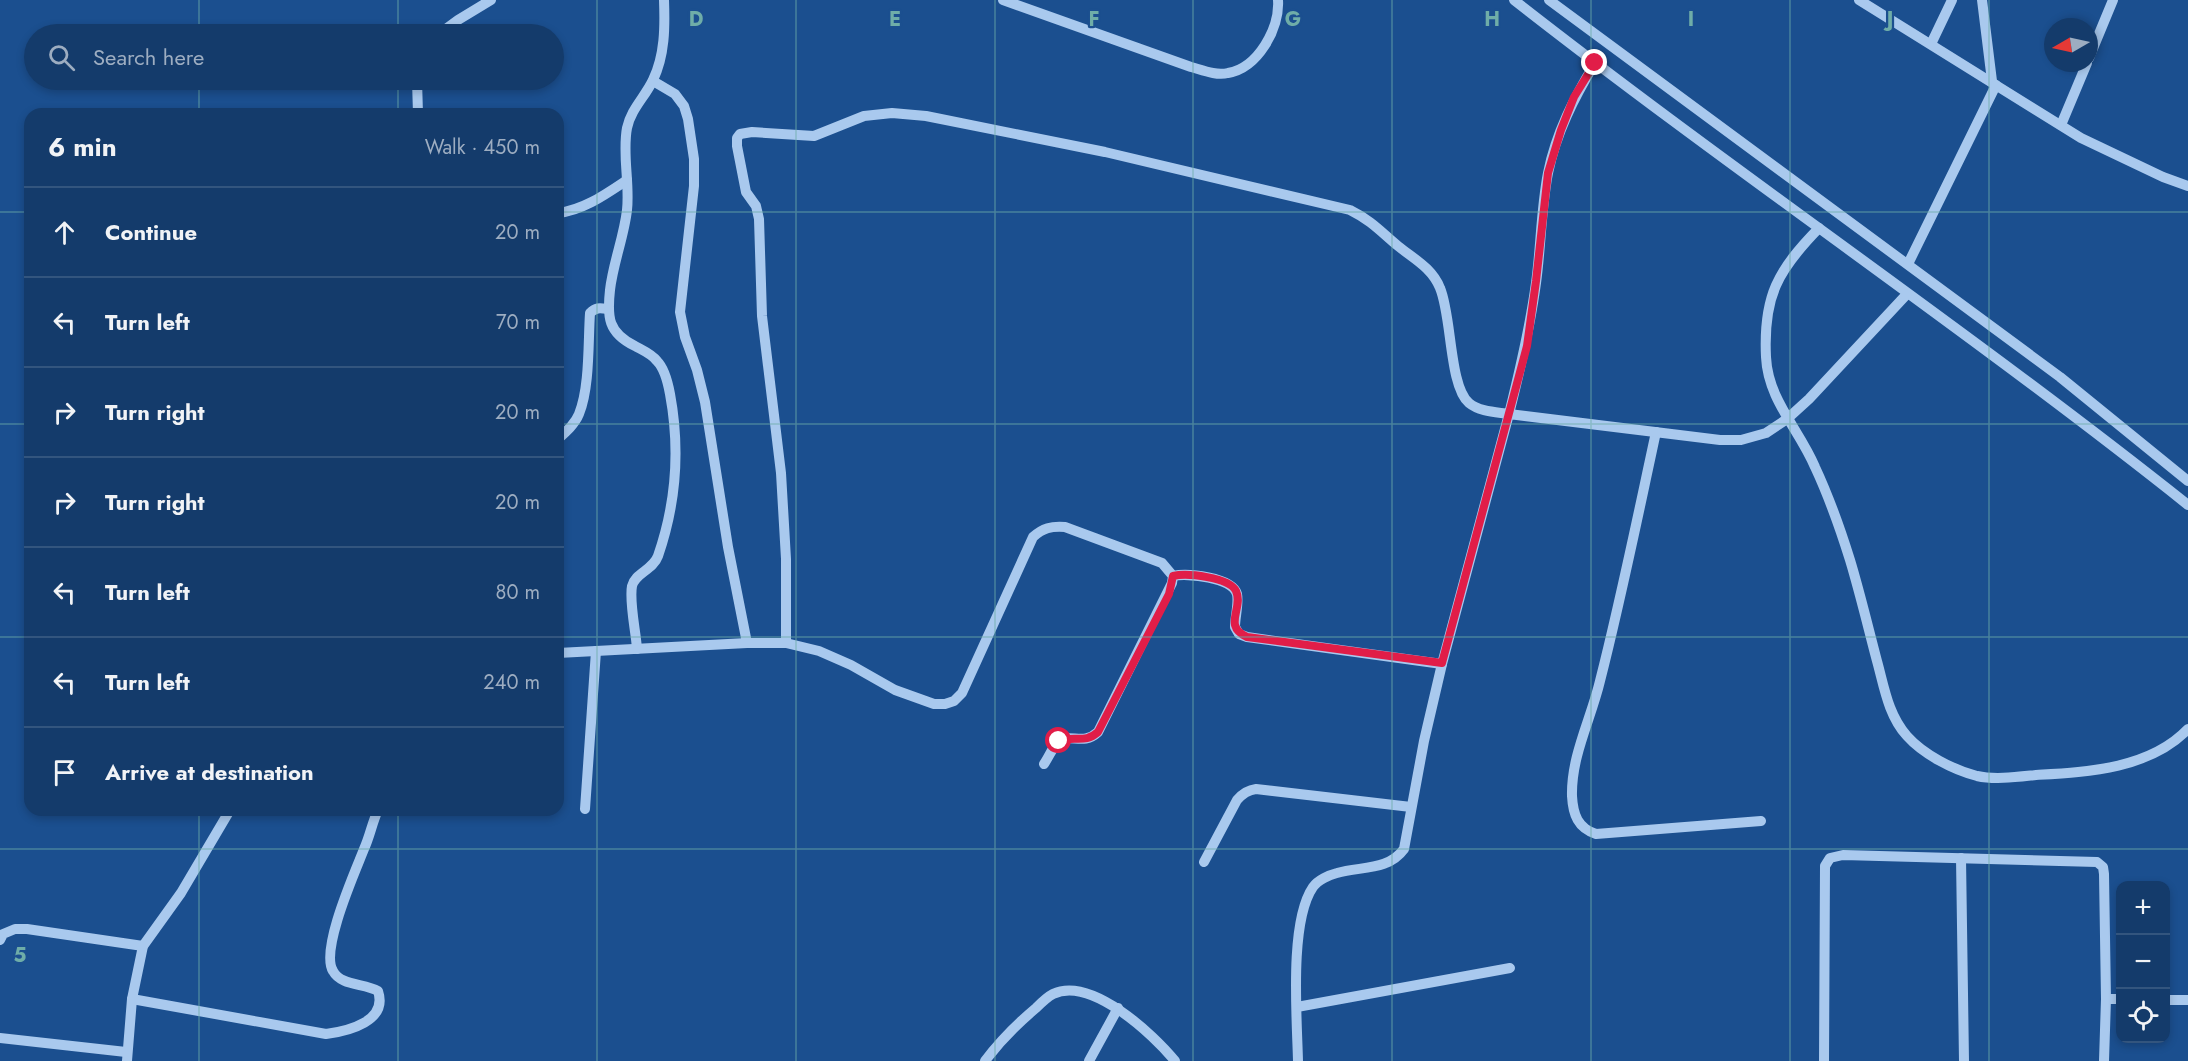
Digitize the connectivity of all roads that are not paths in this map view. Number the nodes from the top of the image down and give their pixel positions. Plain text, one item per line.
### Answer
1 (491, 0) edge
2 (664, 0) edge
3 (1003, 0) edge
4 (1278, 0) edge
5 (1514, 0) edge
6 (1548, 0) edge
7 (1859, 0) edge
8 (1952, 0) edge
9 (1982, 0) edge
10 (2113, 0) edge
11 (453, 24) edge
12 (2098, 36) edge
13 (1931, 44) junction
14 (1595, 63) junction
15 (2083, 72) edge
16 (653, 81) junction
17 (1994, 83) junction
18 (417, 90) edge
19 (418, 108) edge
20 (2061, 125) junction
21 (627, 180) junction
22 (2188, 186) edge
23 (564, 212) edge
24 (1819, 228) junction
25 (1908, 264) junction
26 (1907, 294) junction
27 (608, 309) junction
28 (1509, 414) junction
29 (1787, 419) junction
30 (1656, 432) junction
31 (564, 434) edge
32 (2188, 481) edge
33 (2188, 505) edge
34 (1173, 576) junction
35 (747, 643) junction
36 (786, 643) junction
37 (637, 649) junction
38 (596, 651) junction
39 (564, 652) edge
40 (1442, 663) junction
41 (2188, 729) edge
42 (1044, 765) dead end
43 (1411, 807) junction
44 (585, 809) dead end
45 (226, 816) edge
46 (375, 816) edge
47 (1761, 821) dead end
48 (1961, 858) junction
49 (1204, 862) dead end
50 (1, 936) edge
51 (143, 946) junction
52 (1510, 968) dead end
53 (132, 999) junction
54 (2106, 999) junction
55 (2116, 999) edge
56 (2170, 1000) edge
57 (2188, 1000) edge
58 (1297, 1007) junction
59 (1118, 1008) junction
60 (0, 1038) edge
61 (127, 1057) edge
62 (985, 1061) edge
63 (1089, 1061) edge
64 (1175, 1061) edge
65 (1298, 1061) edge
66 (1824, 1061) edge
67 (1964, 1061) edge
68 (2104, 1061) edge

1 - 11 street
2 - 16 street
3 - 4 street
5 - 14 street
6 - 25 street
7 - 13 street
8 - 13 street
9 - 17 street
10 - 12 street
13 - 17 street
14 - 24 street
14 - 28 street
15 - 20 street
16 - 21 street
16 - 35 street
17 - 20 street
17 - 25 street
18 - 19 street
20 - 22 street
21 - 23 street
21 - 27 street
24 - 26 street
24 - 29 street
25 - 32 street
26 - 29 street
26 - 33 street
27 - 31 street
27 - 37 street
28 - 30 street
28 - 36 street
28 - 40 street
29 - 30 street
29 - 41 street
30 - 47 street
34 - 36 street
34 - 40 street
34 - 42 street
35 - 36 street
35 - 37 street
37 - 38 street
38 - 39 street
38 - 44 street
40 - 43 street
43 - 49 street
43 - 58 street
45 - 51 street
46 - 53 street
48 - 54 street
48 - 66 street
48 - 67 street
50 - 51 street
51 - 53 street
52 - 58 street
53 - 61 street
54 - 55 street
54 - 68 street
56 - 57 street
58 - 65 street
59 - 62 street
59 - 63 street
59 - 64 street
60 - 61 street

